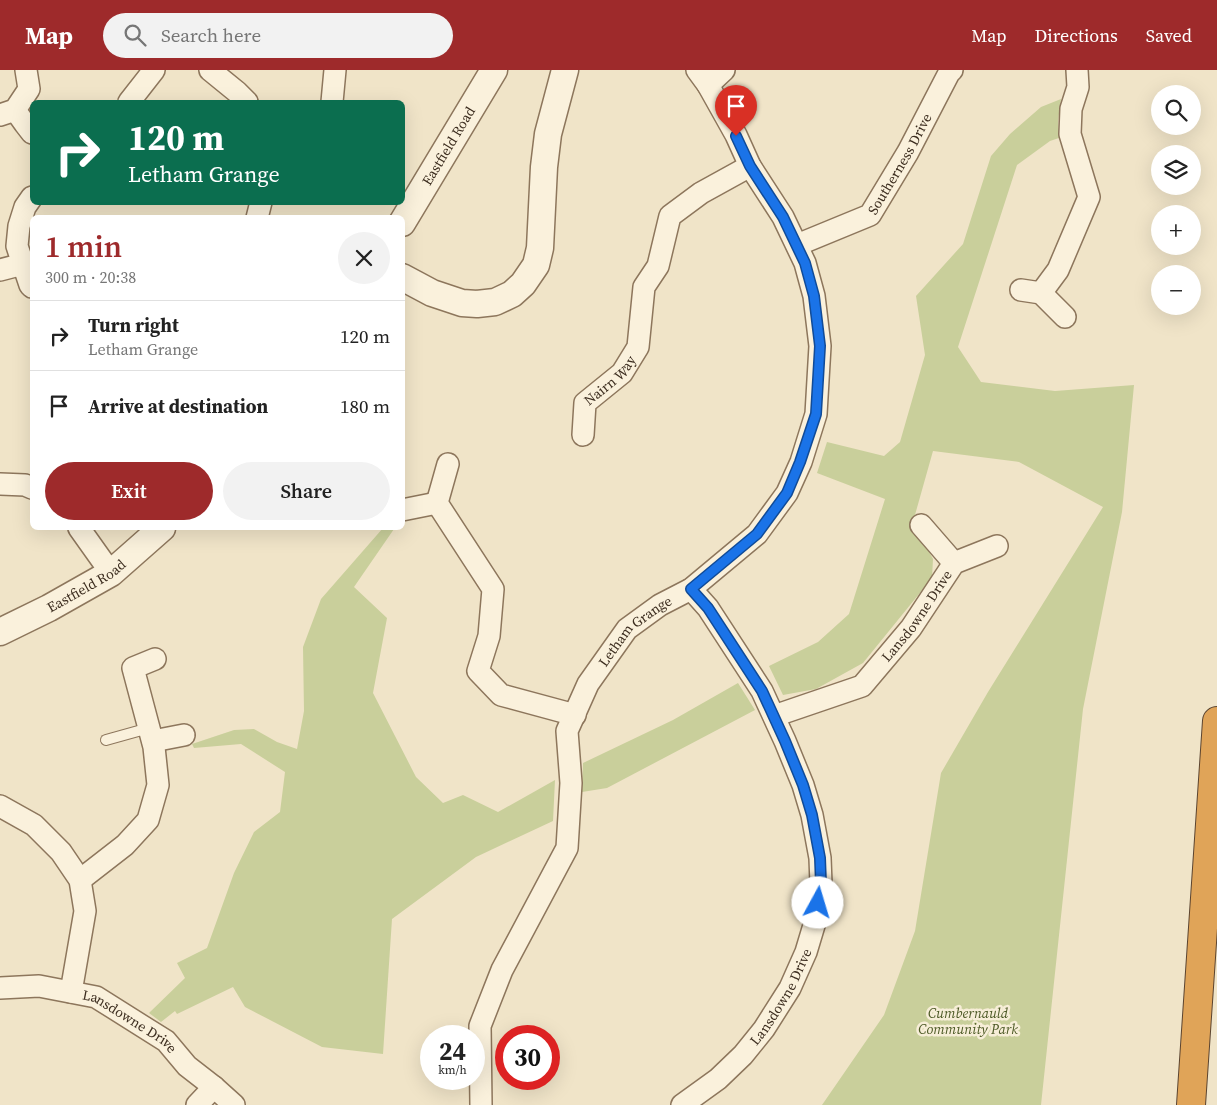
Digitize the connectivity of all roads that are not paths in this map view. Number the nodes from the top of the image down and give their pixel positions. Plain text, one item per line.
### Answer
1 (26, 70) edge
2 (154, 70) edge
3 (210, 70) edge
4 (335, 70) edge
5 (494, 70) edge
6 (565, 70) edge
7 (724, 70) edge
8 (952, 70) edge
9 (1078, 70) edge
10 (703, 77) edge
11 (131, 100) edge
12 (245, 100) edge
13 (332, 100) edge
14 (8, 112) edge
15 (30, 130) edge
16 (750, 166) junction
17 (30, 200) edge
18 (405, 218) edge
19 (797, 245) junction
20 (23, 264) junction
21 (0, 270) edge
22 (405, 278) edge
23 (30, 285) edge
24 (1065, 317) dead end
25 (583, 435) dead end
26 (448, 464) dead end
27 (0, 484) edge
28 (30, 487) edge
29 (437, 503) junction
30 (405, 509) edge
31 (921, 525) dead end
32 (80, 530) edge
33 (160, 530) edge
34 (997, 546) dead end
35 (954, 563) junction
36 (111, 573) junction
37 (691, 589) junction
38 (0, 632) edge
39 (156, 659) dead end
40 (574, 715) junction
41 (774, 716) junction
42 (1217, 721) edge
43 (151, 734) junction
44 (184, 734) dead end
45 (106, 740) dead end
46 (0, 806) edge
47 (80, 880) junction
48 (0, 988) edge
49 (71, 992) junction
50 (214, 1087) junction
51 (197, 1105) edge
52 (234, 1105) edge
53 (481, 1105) edge
54 (682, 1105) edge
55 (1191, 1105) edge

1 - 14 street
2 - 11 street
3 - 12 street
4 - 13 street
5 - 18 street, Eastfield Road
6 - 22 street
7 - 10 street
8 - 19 street, Southerness Drive
9 - 24 street
10 - 16 street, Letham Grange
14 - 15 street
16 - 19 street, Letham Grange
16 - 25 street, Nairn Way
17 - 20 street
19 - 37 street, Letham Grange
20 - 21 street
20 - 23 street
26 - 29 street
27 - 28 street
29 - 30 street
29 - 40 street
31 - 35 street, Lansdowne Drive
32 - 36 street
33 - 36 street, Eastfield Road
34 - 35 street, Lansdowne Drive
35 - 41 street, Lansdowne Drive
36 - 38 street, Eastfield Road
37 - 40 street, Letham Grange
37 - 41 street, Lansdowne Drive
39 - 43 street
40 - 53 street, Letham Grange
41 - 54 street, Lansdowne Drive
42 - 55 highway
43 - 44 street
43 - 45 lane
43 - 47 street
46 - 47 street
47 - 49 street
48 - 49 street, Lansdowne Drive
49 - 50 street, Lansdowne Drive
50 - 51 street
50 - 52 street, Lansdowne Drive

